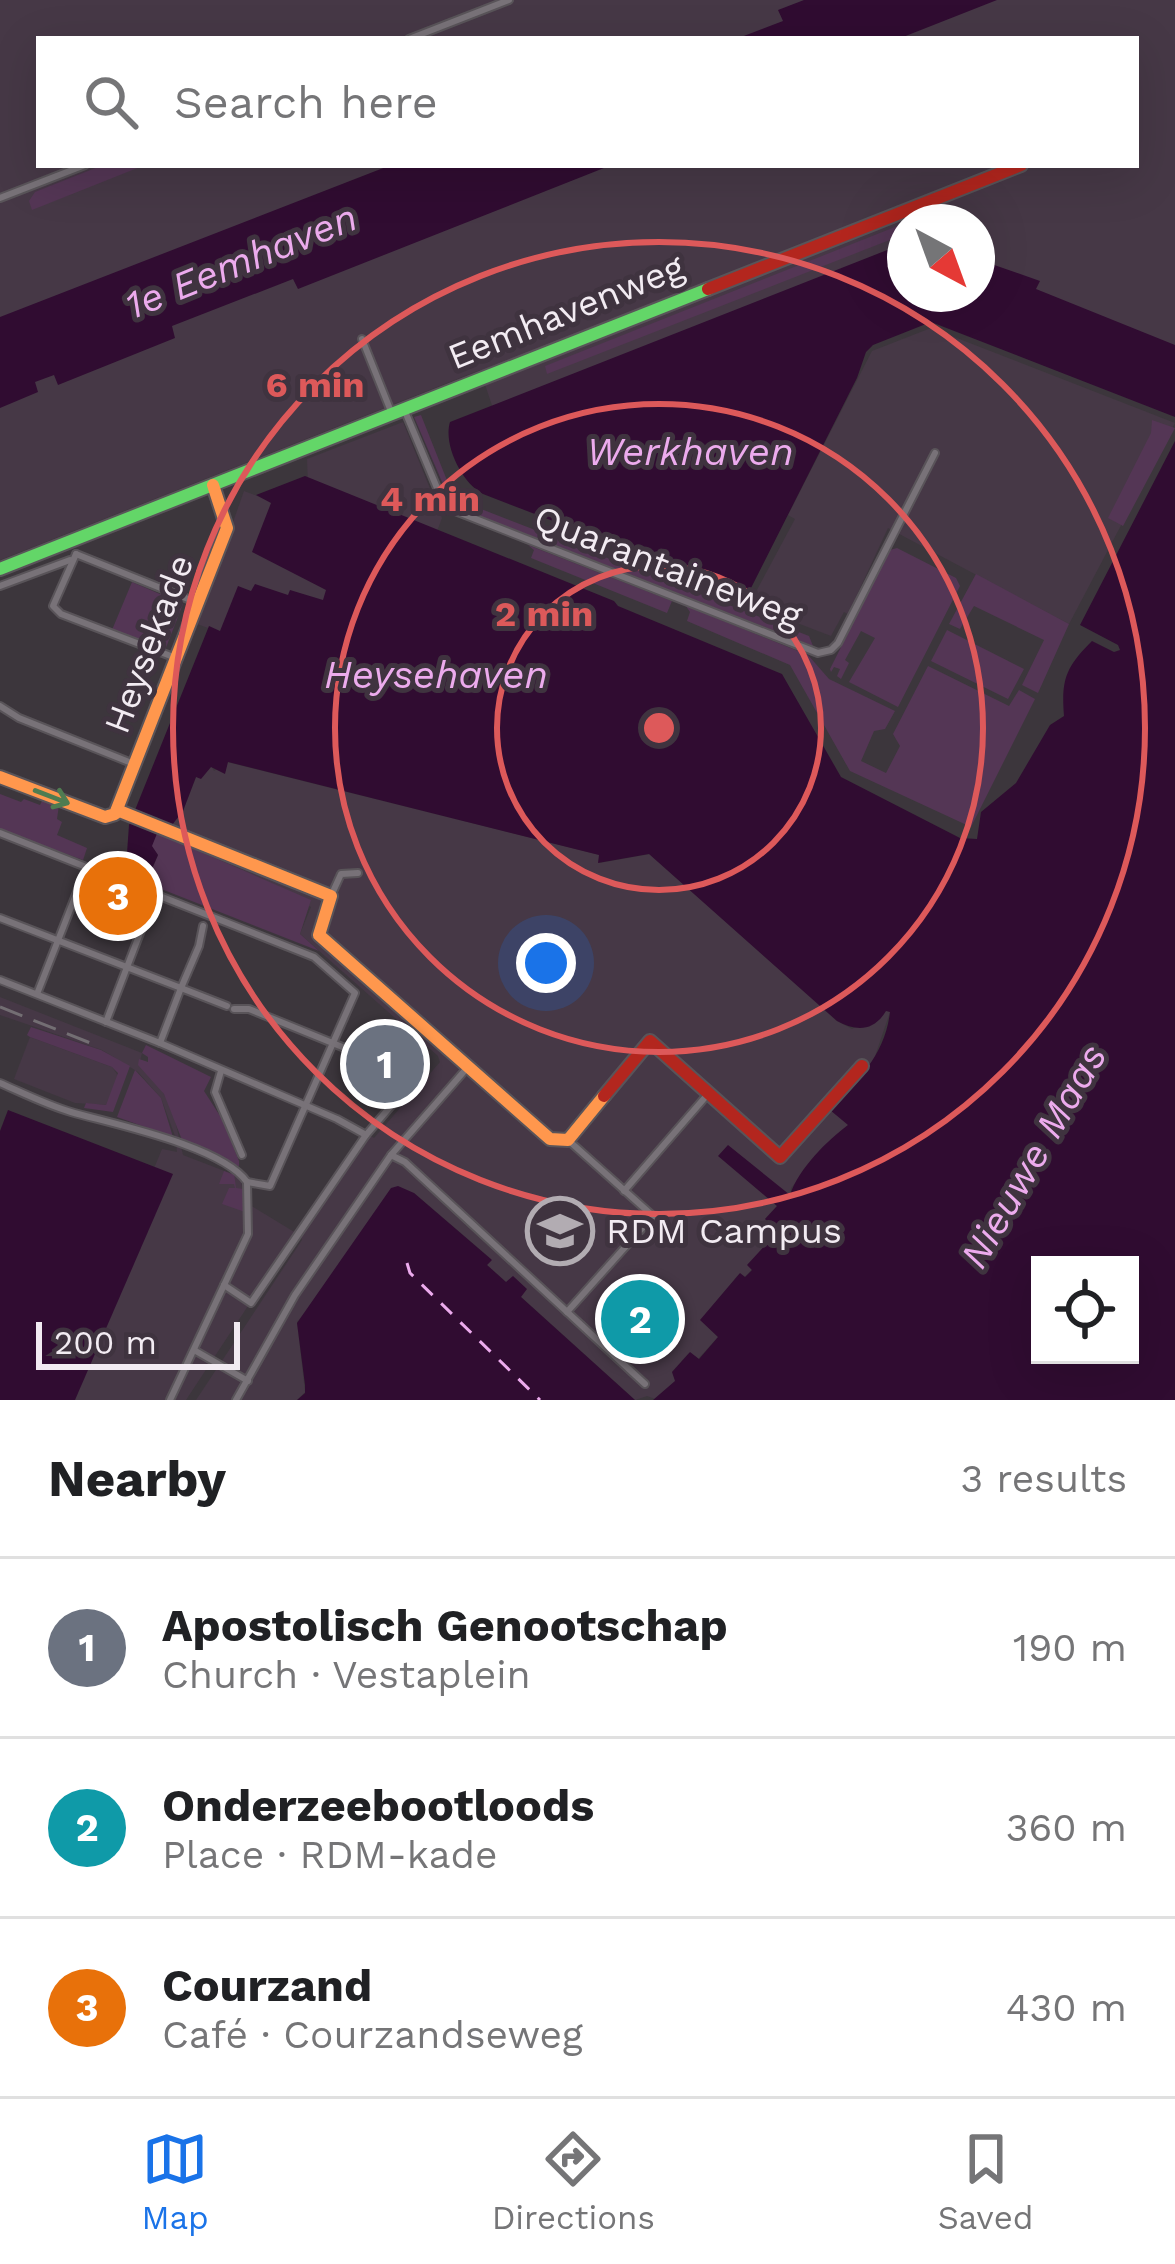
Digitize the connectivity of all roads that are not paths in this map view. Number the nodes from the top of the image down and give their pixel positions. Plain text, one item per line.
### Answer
1 (509, 0) edge
2 (417, 36) edge
3 (77, 168) edge
4 (1013, 168) edge
5 (0, 198) edge
6 (362, 339) dead end
7 (398, 411) junction
8 (935, 453) dead end
9 (213, 485) junction
10 (73, 552) junction
11 (0, 569) edge
12 (0, 586) edge
13 (197, 603) junction
14 (176, 658) junction
15 (0, 706) edge
16 (134, 764) junction
17 (0, 777) edge
18 (117, 814) junction
19 (0, 833) edge
20 (87, 868) junction
21 (358, 873) dead end
22 (155, 894) junction
23 (332, 896) junction
24 (0, 918) edge
25 (202, 926) dead end
26 (58, 940) junction
27 (127, 967) junction
28 (0, 980) edge
29 (181, 988) junction
30 (37, 994) junction
31 (106, 1022) junction
32 (160, 1043) junction
33 (334, 1043) junction
34 (862, 1066) dead end
35 (466, 1068) junction
36 (221, 1071) junction
37 (0, 1083) edge
38 (707, 1094) junction
39 (306, 1106) junction
40 (366, 1135) junction
41 (568, 1140) junction
42 (242, 1155) dead end
43 (391, 1155) junction
44 (247, 1182) junction
45 (624, 1191) junction
46 (224, 1285) junction
47 (567, 1312) junction
48 (194, 1350) junction
49 (248, 1381) junction
50 (645, 1384) dead end
51 (170, 1400) edge
52 (236, 1400) edge

1 - 2 street
3 - 5 street
4 - 7 street, Eemhavenweg
6 - 7 street, Quarantaineweg
7 - 8 street, Quarantaineweg
7 - 9 street, Eemhavenweg
9 - 10 street, Eemhavenweg
9 - 13 street, Heysekade
10 - 11 street, Eemhavenweg
10 - 12 street
10 - 13 street
10 - 14 street
13 - 14 street, Heysekade
14 - 16 street, Heysekade
15 - 16 street
16 - 18 street, Heysekade
17 -> 18 street
18 - 23 street
19 - 20 street
20 - 22 street
20 - 26 street
21 - 23 street
22 - 27 street
22 - 33 street
23 - 35 street
24 - 26 street
25 - 29 street
26 - 27 street
26 - 30 street
27 - 29 street
27 - 31 street
28 - 30 street
29 - 32 street
29 - 33 street
30 - 31 street
31 - 32 street
32 - 36 street
33 - 39 street
33 - 40 street
34 - 38 street
35 - 41 street
35 - 43 street
36 - 39 street
36 - 42 street
37 - 44 street
38 - 41 street
38 - 45 street
39 - 40 street
39 - 44 street
40 - 46 street
41 - 45 street
43 - 47 street
43 - 49 street
44 - 46 street
45 - 47 street
46 - 48 street
47 - 50 street
48 - 49 street
48 - 51 street
49 - 52 street

